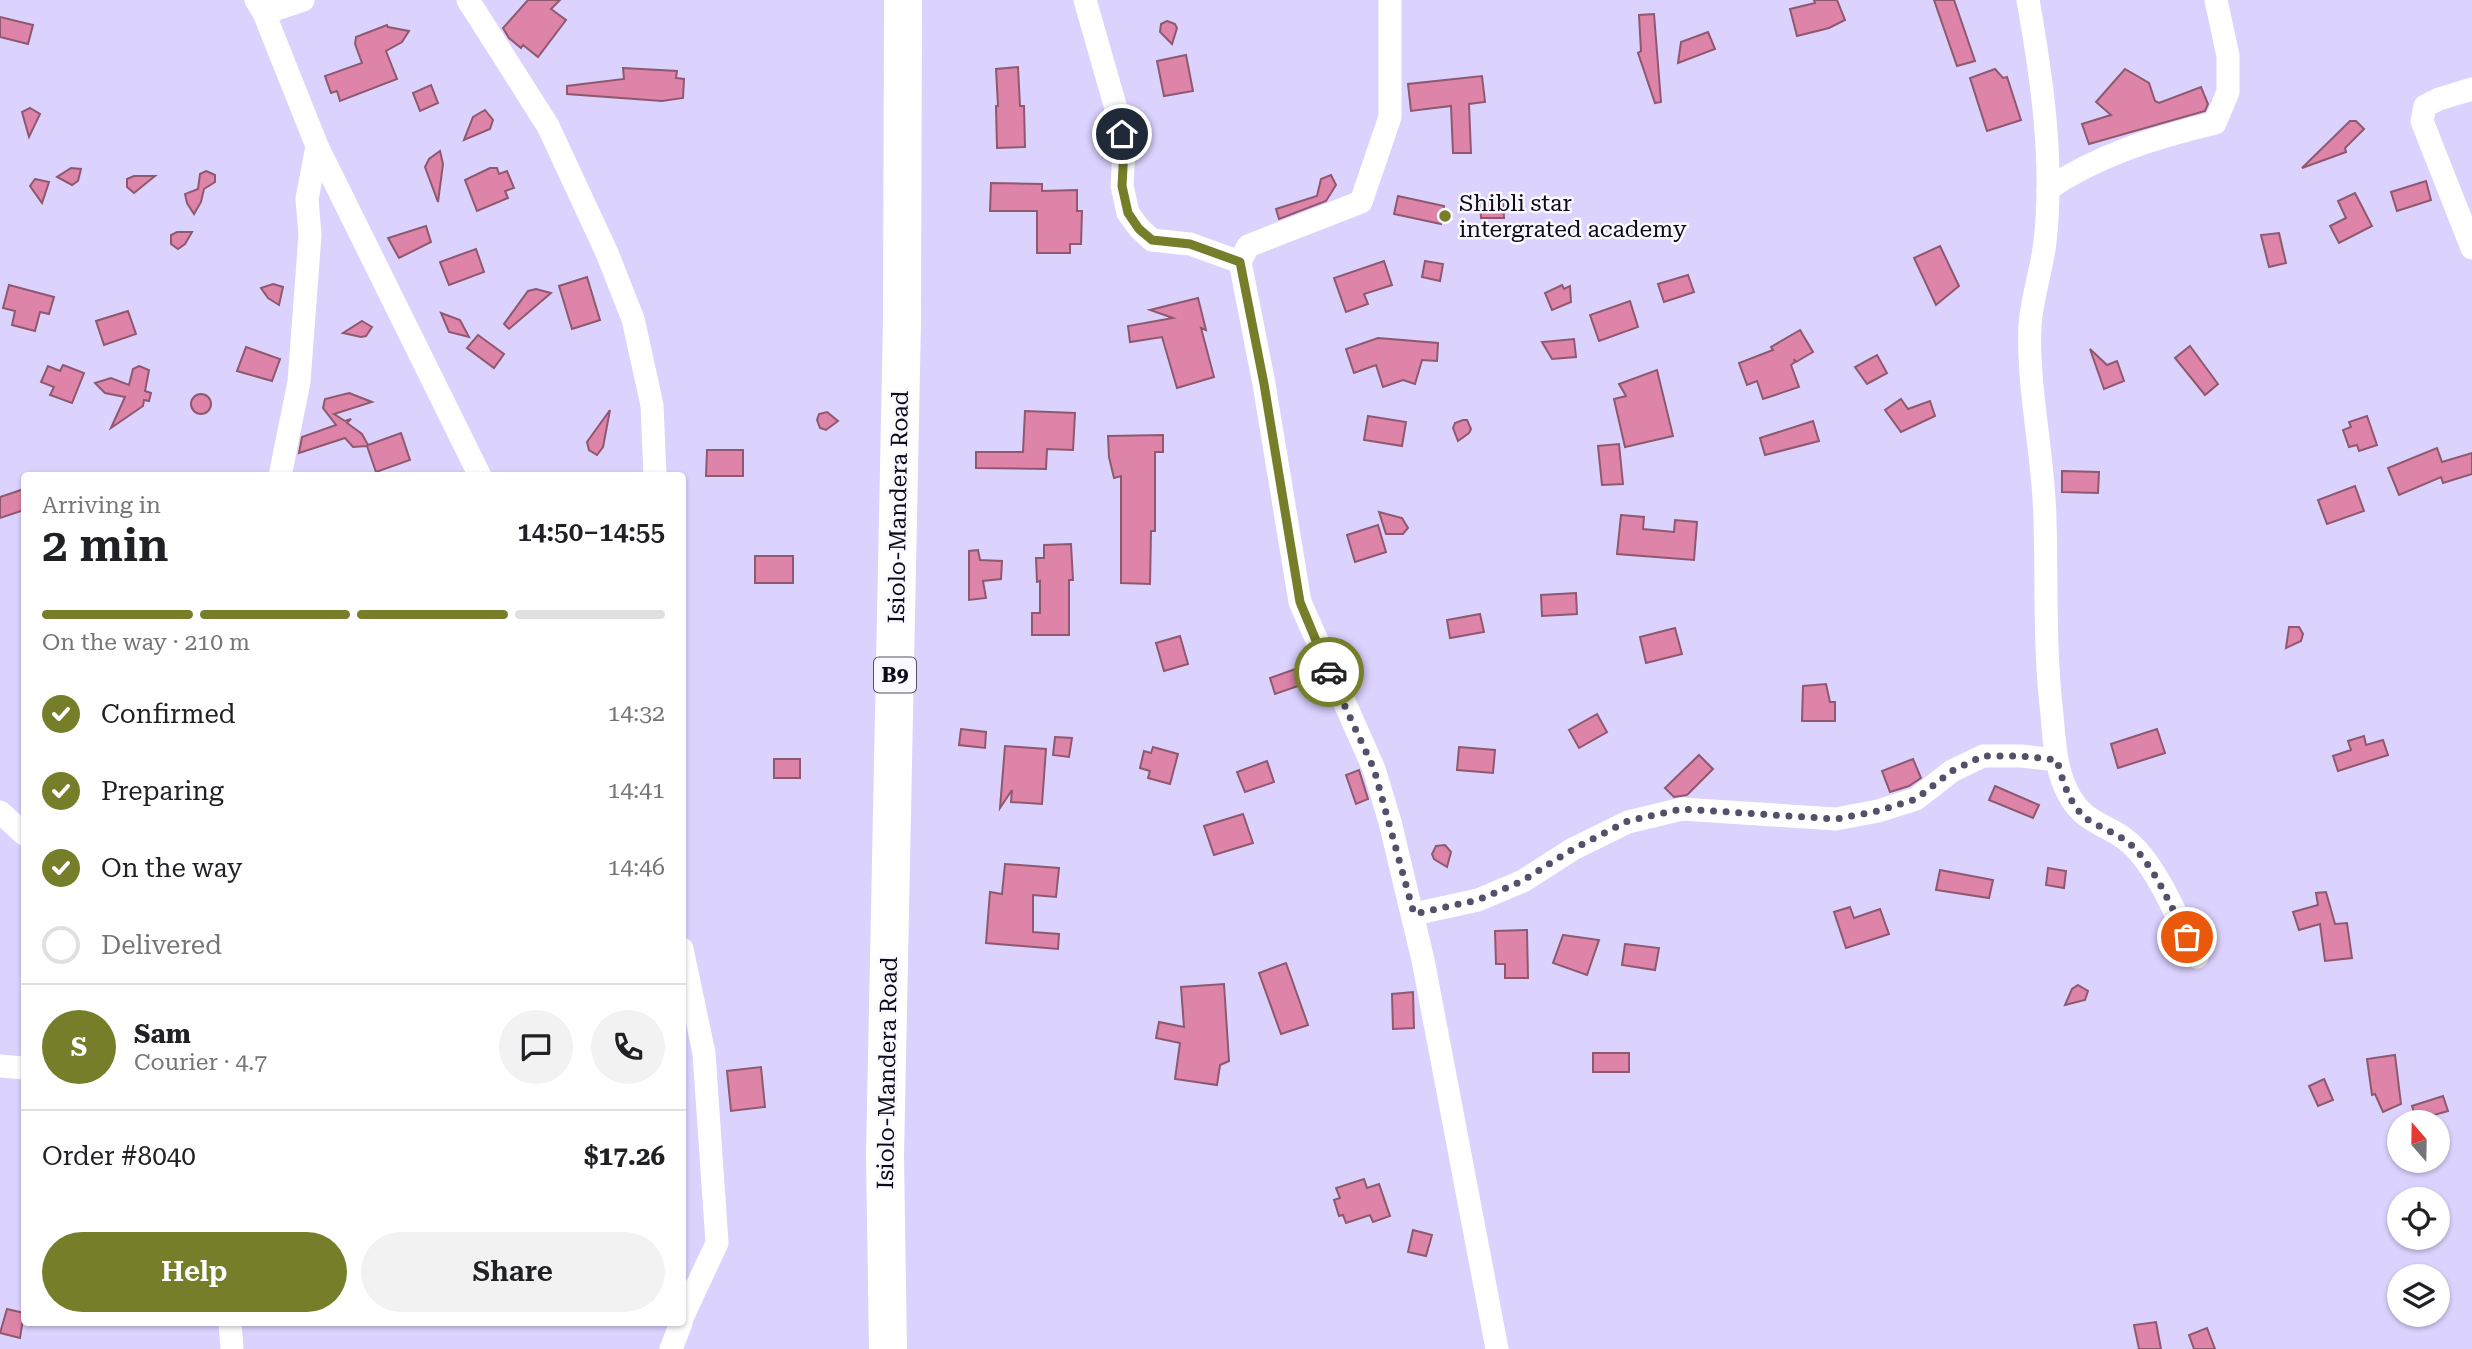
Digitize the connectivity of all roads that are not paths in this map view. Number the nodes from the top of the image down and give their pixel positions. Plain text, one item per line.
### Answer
1 (303, 0) edge
2 (468, 0) edge
3 (903, 0) edge
4 (1086, 0) edge
5 (1390, 0) edge
6 (2028, 0) edge
7 (2216, 0) edge
8 (260, 7) edge
9 (2472, 89) edge
10 (317, 146) junction
11 (2048, 189) junction
12 (2472, 248) edge
13 (1240, 262) junction
14 (281, 472) edge
15 (478, 472) edge
16 (655, 472) edge
17 (2057, 760) junction
18 (0, 812) edge
19 (21, 831) edge
20 (1414, 914) junction
21 (2197, 957) dead end
22 (686, 968) edge
23 (0, 1066) edge
24 (21, 1068) edge
25 (686, 1312) edge
26 (230, 1326) edge
27 (680, 1326) edge
28 (232, 1349) edge
29 (671, 1349) edge
30 (888, 1349) edge
31 (1497, 1349) edge

1 - 8 street
2 - 16 street
3 - 30 highway, Isiolo-Mandera Road / B9
4 - 13 street
5 - 13 street
6 - 11 street
7 - 11 street
8 - 10 street
9 - 12 street
10 - 14 street
10 - 15 street
11 - 17 street
13 - 20 street
17 - 20 street
17 - 21 street
18 - 19 street
20 - 31 street
22 - 25 street
23 - 24 street
26 - 28 street
27 - 29 street

